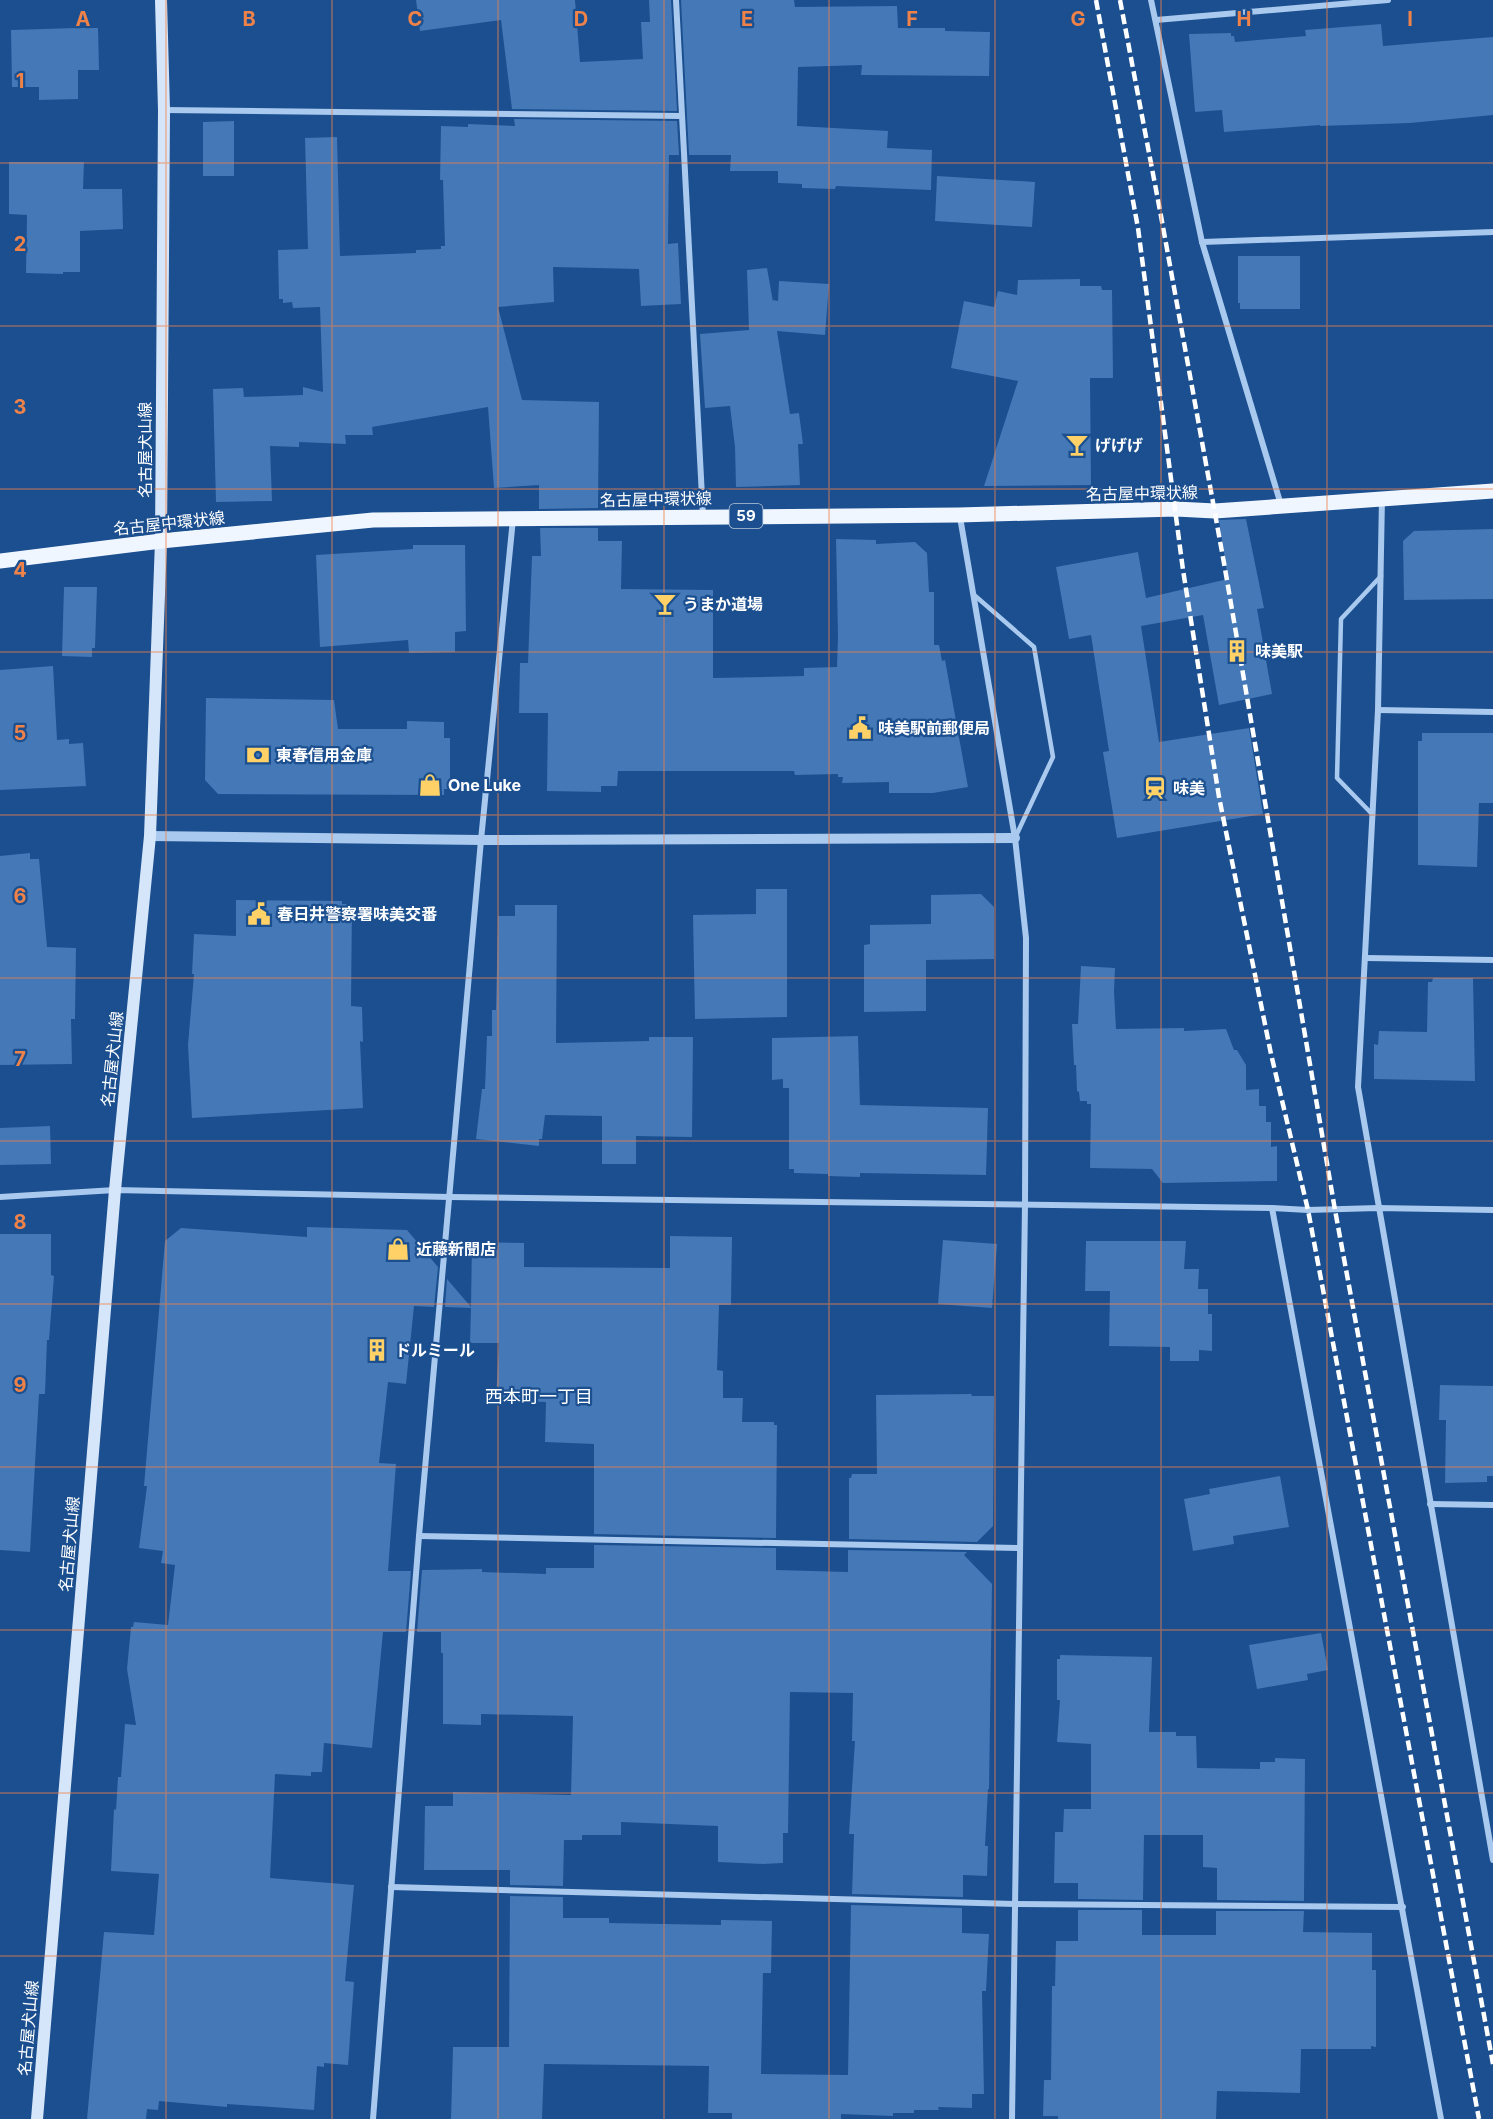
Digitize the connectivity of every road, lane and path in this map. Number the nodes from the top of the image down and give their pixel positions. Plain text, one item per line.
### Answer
1 (161, 0) edge
2 (676, 0) edge
3 (1151, 0) edge
4 (1388, 0) edge
5 (1155, 20) junction
6 (164, 110) junction
7 (682, 116) junction
8 (1493, 232) edge
9 (1202, 242) junction
10 (1493, 491) edge
11 (1382, 498) junction
12 (1281, 506) junction
13 (959, 515) junction
14 (703, 516) junction
15 (513, 518) junction
16 (161, 541) junction
17 (0, 561) edge
18 (1381, 576) junction
19 (973, 593) junction
20 (1378, 710) junction
21 (1493, 712) edge
22 (1373, 815) junction
23 (150, 836) junction
24 (1015, 838) junction
25 (481, 840) junction
26 (1366, 958) junction
27 (1493, 960) edge
28 (116, 1190) junction
29 (0, 1197) edge
30 (450, 1197) junction
31 (1024, 1204) junction
32 (1272, 1208) junction
33 (1378, 1208) junction
34 (1493, 1210) edge
35 (1430, 1504) junction
36 (1493, 1505) edge
37 (419, 1536) junction
38 (1020, 1548) junction
39 (1490, 1827) edge
40 (1493, 1860) edge
41 (392, 1887) junction
42 (1015, 1904) junction
43 (1402, 1907) junction
44 (37, 2119) edge
45 (373, 2119) edge
46 (1012, 2119) edge
47 (1442, 2119) edge

1 - 6 main road, 名古屋犬山線
2 - 7 street
3 - 5 street
4 - 5 street
5 - 9 street
6 - 7 street
6 - 16 main road, 名古屋犬山線
7 - 14 street
8 - 9 street
9 - 12 street
10 - 11 main road, 名古屋中環状線 / 59
11 - 12 main road, 名古屋中環状線 / 59
11 - 18 street
12 - 13 main road, 名古屋中環状線 / 59
13 - 14 main road, 名古屋中環状線 / 59
13 - 19 street
14 - 15 main road, 名古屋中環状線 / 59
15 - 16 main road, 名古屋中環状線 / 59
15 - 25 street
16 - 17 main road, 名古屋中環状線 / 59
16 - 23 main road, 名古屋犬山線
18 - 20 street
18 - 22 lane
19 - 24 street
19 - 24 lane
20 - 21 street
20 - 22 street
22 - 26 street
23 - 25 street
23 - 28 main road, 名古屋犬山線
24 - 25 street
24 - 31 street
25 - 30 street
26 - 27 street
26 - 33 street
28 - 29 street
28 - 30 street
28 - 44 main road, 名古屋犬山線
30 - 31 street
30 - 37 street
31 - 32 street
31 - 38 street
32 - 33 street
32 - 43 street
33 - 34 street
33 - 35 street
35 - 36 street
35 - 39 street
37 - 38 street
37 - 41 street
38 - 42 street
39 - 40 street
41 - 42 street
41 - 45 street
42 - 43 street
42 - 46 street
43 - 47 street

